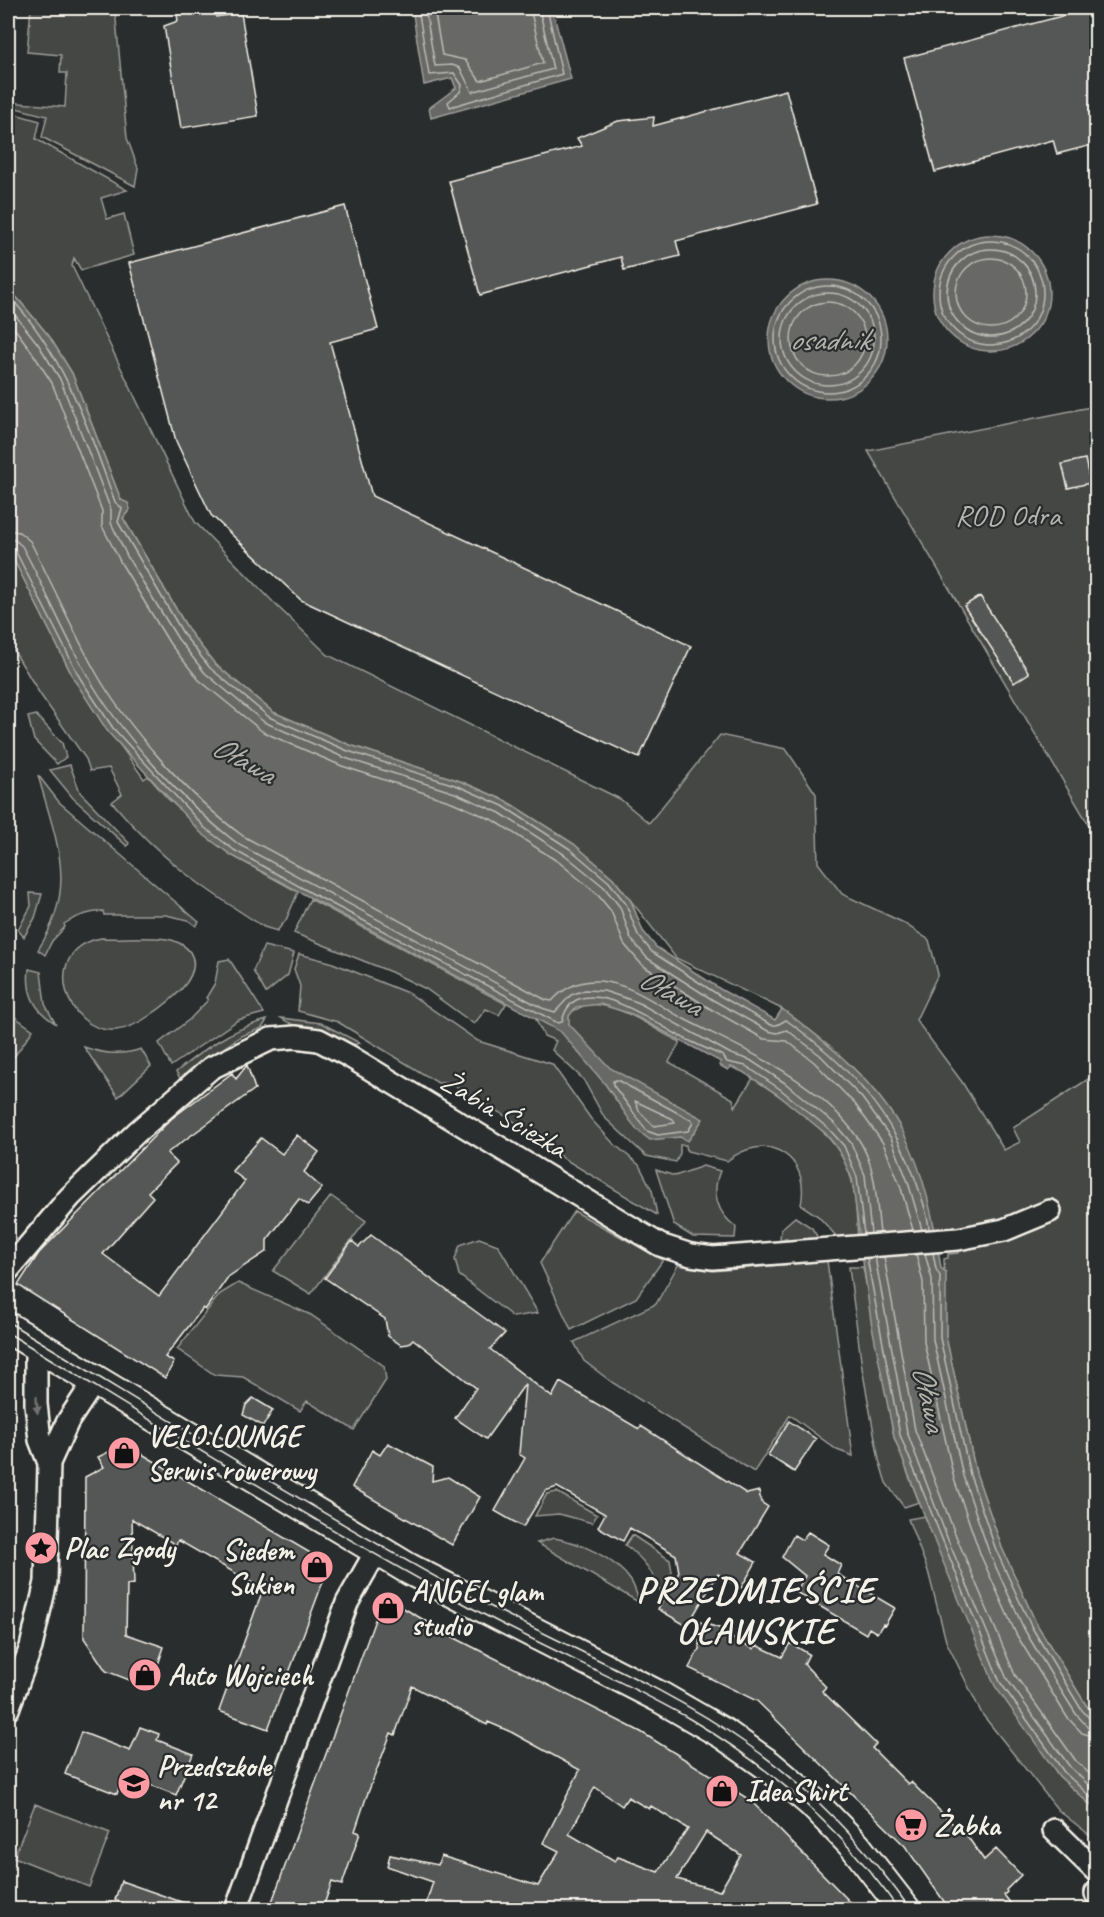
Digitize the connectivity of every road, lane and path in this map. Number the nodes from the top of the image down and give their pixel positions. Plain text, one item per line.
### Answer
1 (1050, 1211) dead end
2 (8, 1270) edge
3 (8, 1328) edge
4 (36, 1346) junction
5 (94, 1382) junction
6 (49, 1463) junction
7 (377, 1550) junction
8 (8, 1704) edge
9 (1054, 1830) dead end
10 (1096, 1872) edge
11 (236, 1910) edge
12 (905, 1910) edge

1 - 2 street, Żabia Ścieżka
3 - 4 main road
4 - 5 main road
4 -> 6 street
5 - 6 street
5 - 7 main road
6 - 8 street
7 - 11 street
7 - 12 main road
9 - 10 street

